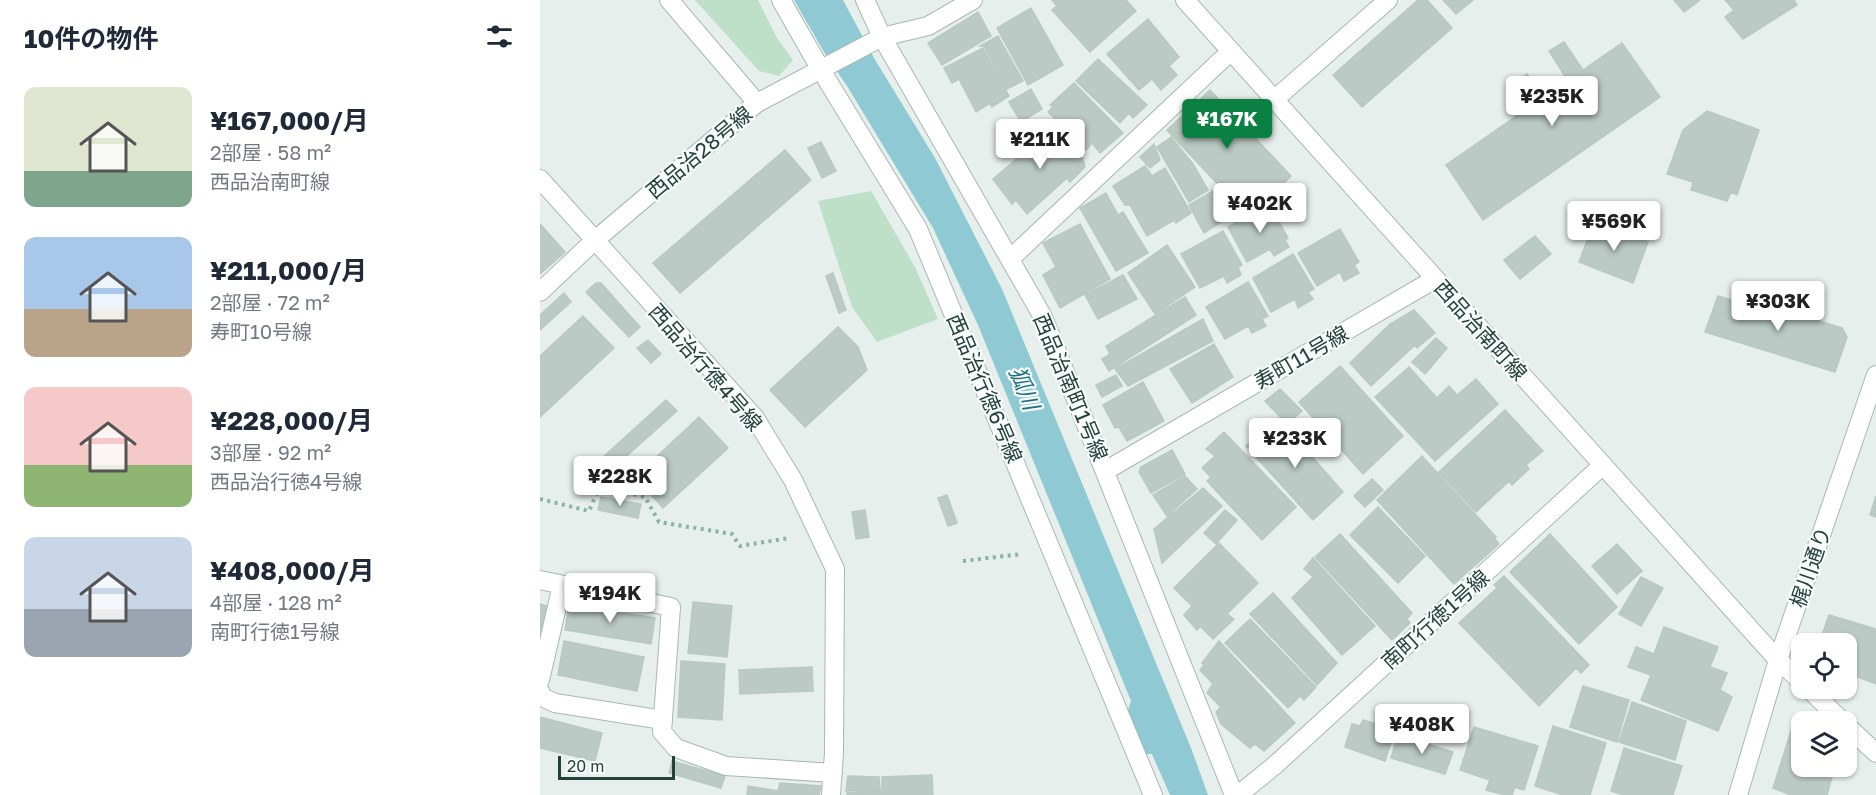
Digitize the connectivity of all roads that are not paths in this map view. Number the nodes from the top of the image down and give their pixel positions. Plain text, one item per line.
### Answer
1 (669, 0) edge
2 (781, 0) edge
3 (865, 0) edge
4 (973, 0) edge
5 (1185, 0) edge
6 (1388, 0) edge
7 (882, 38) junction
8 (1231, 51) junction
9 (821, 70) junction
10 (1274, 100) junction
11 (757, 103) junction
12 (540, 179) edge
13 (594, 241) junction
14 (1010, 259) junction
15 (1435, 279) junction
16 (540, 292) edge
17 (1876, 375) edge
18 (1603, 465) junction
19 (1105, 471) junction
20 (540, 580) edge
21 (562, 585) junction
22 (1778, 660) junction
23 (1791, 672) edge
24 (540, 680) edge
25 (540, 690) edge
26 (1819, 699) edge
27 (1832, 711) edge
28 (663, 720) junction
29 (1857, 735) edge
30 (1876, 753) edge
31 (832, 773) junction
32 (831, 795) edge
33 (1153, 795) edge
34 (1236, 795) edge
35 (1738, 795) edge

1 - 11 street, 西品治28号線
2 - 9 street, 西品治行徳6号線
3 - 7 street, 西品治南町1号線
4 - 7 street
5 - 8 street, 西品治南町線
6 - 10 street
7 - 9 street
7 - 14 street, 西品治南町1号線
8 - 10 street, 西品治南町線
8 - 14 street
9 - 11 street
9 - 33 street, 西品治行徳6号線
10 - 15 street, 西品治南町線
11 - 13 street, 西品治28号線
12 - 13 street, 西品治行徳4号線
13 - 16 street, 西品治28号線
13 - 31 street, 西品治行徳4号線
14 - 19 street, 西品治南町1号線
15 - 18 street, 西品治南町線
15 - 19 street, 寿町11号線
17 - 22 street, 梶川通り
18 - 22 street, 西品治南町線
18 - 34 street, 南町行徳1号線
19 - 34 street, 西品治南町1号線
20 - 21 street
21 - 24 street
21 - 28 street
22 - 23 street, 西品治南町線
22 - 35 street, 梶川通り
25 - 28 street
26 - 27 street
28 - 31 street
29 - 30 street
31 - 32 street, 西品治行徳4号線

